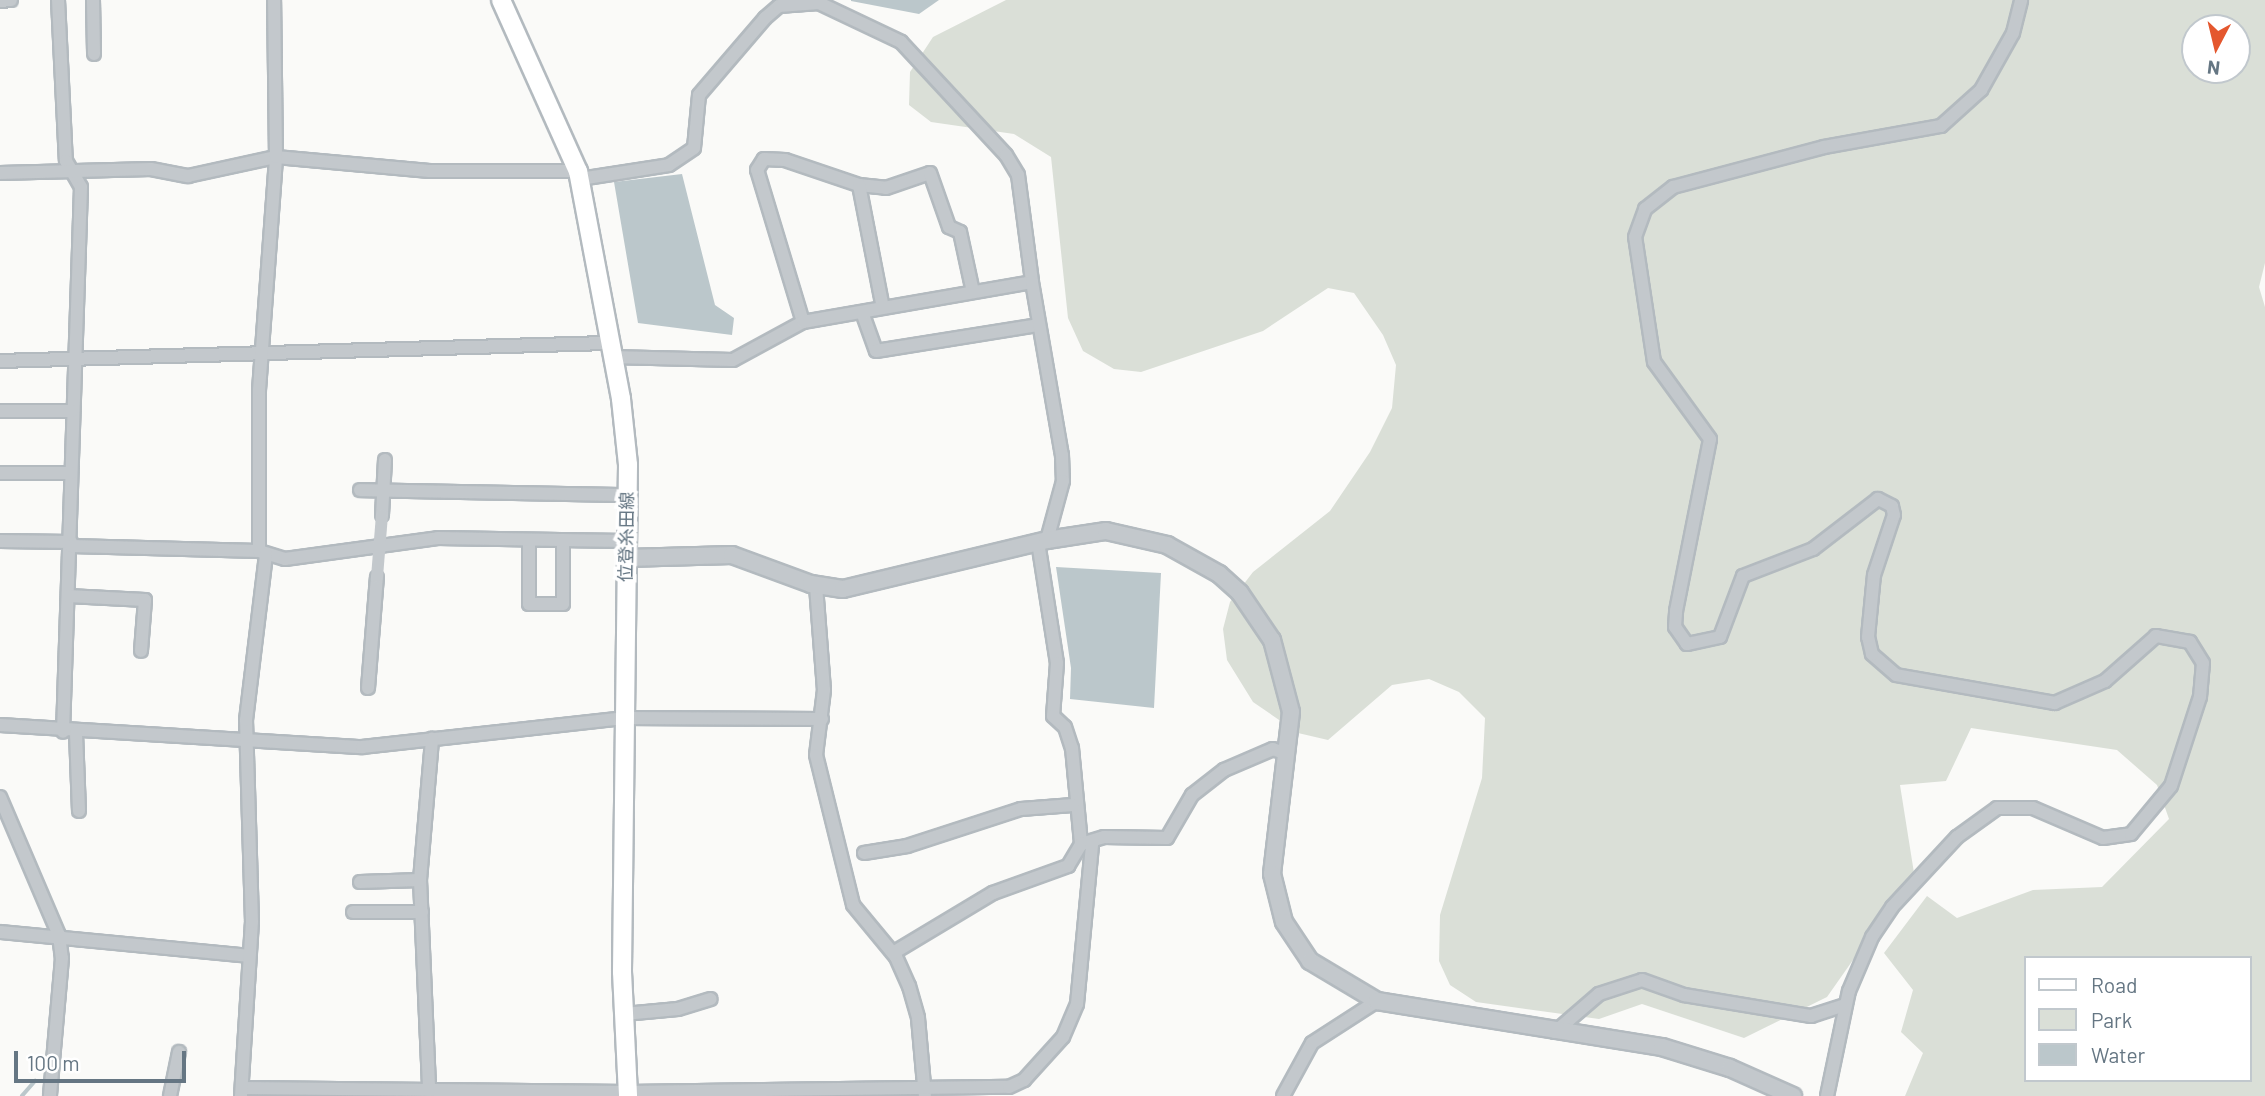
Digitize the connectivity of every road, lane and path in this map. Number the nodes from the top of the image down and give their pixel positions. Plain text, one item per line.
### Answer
1 (10, 0) edge
2 (58, 0) edge
3 (93, 0) edge
4 (274, 0) edge
5 (501, 0) edge
6 (2021, 0) edge
7 (0, 1) edge
8 (94, 54) dead end
9 (276, 157) junction
10 (75, 171) junction
11 (0, 173) edge
12 (579, 175) junction
13 (859, 185) junction
14 (1032, 282) junction
15 (974, 292) junction
16 (883, 308) junction
17 (862, 312) junction
18 (803, 322) junction
19 (1039, 325) junction
20 (610, 351) junction
21 (261, 353) junction
22 (72, 360) junction
23 (0, 361) edge
24 (0, 411) edge
25 (72, 411) junction
26 (385, 460) dead end
27 (71, 473) junction
28 (0, 474) edge
29 (360, 489) dead end
30 (383, 490) junction
31 (627, 495) junction
32 (528, 540) junction
33 (563, 540) junction
34 (0, 541) edge
35 (1042, 541) junction
36 (71, 544) junction
37 (626, 550) junction
38 (262, 553) junction
39 (816, 586) junction
40 (68, 596) junction
41 (141, 651) dead end
42 (368, 688) dead end
43 (623, 718) junction
44 (822, 719) junction
45 (0, 725) edge
46 (69, 732) junction
47 (432, 739) junction
48 (245, 743) junction
49 (1286, 754) junction
50 (0, 797) edge
51 (1073, 805) junction
52 (79, 811) dead end
53 (1086, 844) junction
54 (864, 853) dead end
55 (420, 880) junction
56 (360, 882) dead end
57 (353, 912) dead end
58 (422, 912) junction
59 (0, 932) edge
60 (58, 935) junction
61 (893, 953) junction
62 (247, 956) junction
63 (710, 999) dead end
64 (1377, 1001) junction
65 (1846, 1006) junction
66 (624, 1014) junction
67 (1555, 1032) junction
68 (179, 1052) dead end
69 (1298, 1074) junction
70 (429, 1090) junction
71 (242, 1092) edge
72 (925, 1093) edge
73 (628, 1094) edge
74 (50, 1096) edge
75 (170, 1096) edge
76 (1283, 1096) edge
77 (1294, 1096) edge
78 (1793, 1096) edge
79 (1827, 1096) edge

1 - 7 street
2 - 10 street
3 - 8 street
4 - 9 street
5 - 12 main road, 位登糸田線
6 - 65 street
9 - 10 street
9 - 12 street
9 - 21 street
10 - 11 street
10 - 22 street
12 - 14 street
12 - 20 main road, 位登糸田線
13 - 15 street
13 - 16 street
13 - 18 street
14 - 15 street
14 - 19 street
15 - 16 street
16 - 17 street
17 - 18 street
17 - 19 street
18 - 20 street
19 - 35 street
20 - 21 street
20 - 31 main road, 位登糸田線
21 - 22 street
21 - 38 street
22 - 23 street
22 - 25 street
24 - 25 street
25 - 27 street
26 - 30 street
27 - 28 street
27 - 36 street
29 - 30 street
30 - 31 street
30 - 42 street, bridge
31 - 37 main road, 位登糸田線
32 - 33 street
32 - 33 street
32 - 38 street
33 - 37 street
34 - 36 street
35 - 39 street
35 - 49 street
35 - 51 street
36 - 38 street
36 - 40 street
37 - 39 street
37 - 43 main road, 位登糸田線
38 - 48 street
39 - 44 street
40 - 41 street
40 - 46 street
43 - 44 street
43 - 47 street
43 - 66 main road, 位登糸田線
44 - 61 street
45 - 46 street
46 - 48 street
46 - 52 street
47 - 48 street
47 - 55 street
48 - 62 street
49 - 53 street
49 - 64 street
50 - 60 street
51 - 53 street
51 - 54 street
53 - 61 street
53 - 72 street
55 - 56 street
55 - 58 street
57 - 58 street
58 - 70 street
59 - 60 street
60 - 62 street
60 - 74 street
61 - 72 street
62 - 71 street
63 - 66 street
64 - 67 street
64 - 69 street
65 - 67 street
65 - 79 street
66 - 73 main road, 位登糸田線
67 - 78 street
68 - 75 street
69 - 76 street
69 - 77 street
70 - 71 street
70 - 73 street
72 - 73 street

